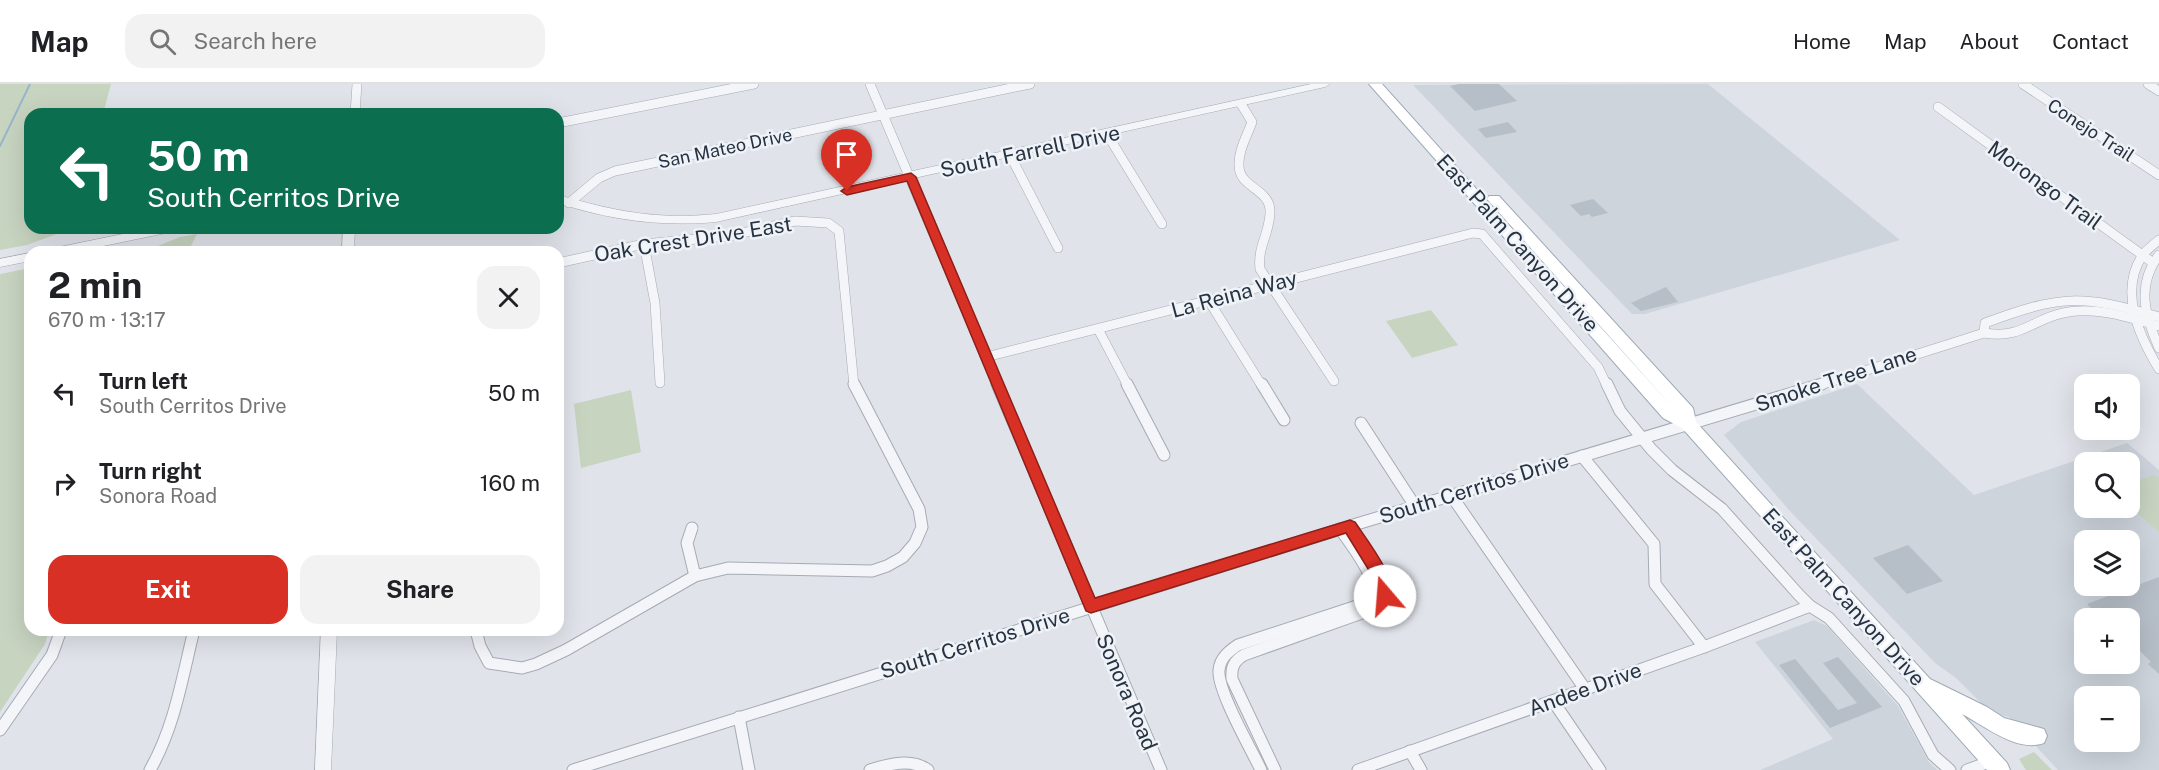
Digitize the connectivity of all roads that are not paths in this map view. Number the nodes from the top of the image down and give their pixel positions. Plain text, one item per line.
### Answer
1 (357, 84) edge
2 (754, 84) edge
3 (870, 84) edge
4 (1030, 84) edge
5 (1324, 84) edge
6 (1376, 84) edge
7 (1389, 84) edge
8 (2023, 84) edge
9 (2148, 84) edge
10 (2159, 91) edge
11 (1241, 104) junction
12 (1938, 107) dead end
13 (355, 108) edge
14 (883, 115) junction
15 (564, 122) edge
16 (1107, 134) junction
17 (1010, 155) junction
18 (2159, 176) edge
19 (911, 177) junction
20 (564, 201) edge
21 (1162, 224) dead end
22 (142, 234) edge
23 (2159, 240) edge
24 (644, 244) junction
25 (84, 246) edge
26 (1058, 248) dead end
27 (2143, 255) junction
28 (24, 258) edge
29 (2156, 259) edge
30 (564, 262) edge
31 (0, 263) edge
32 (1270, 285) junction
33 (1209, 301) junction
34 (2020, 310) junction
35 (2133, 314) junction
36 (2159, 317) edge
37 (2151, 321) edge
38 (2038, 323) junction
39 (1098, 329) junction
40 (1984, 333) junction
41 (2159, 348) edge
42 (986, 357) junction
43 (2159, 369) edge
44 (1334, 381) dead end
45 (660, 383) dead end
46 (1284, 420) dead end
47 (1361, 423) dead end
48 (1688, 424) junction
49 (1642, 437) junction
50 (1164, 455) dead end
51 (1582, 456) junction
52 (1451, 495) junction
53 (1415, 506) junction
54 (1345, 527) junction
55 (692, 528) dead end
56 (694, 576) junction
57 (1091, 606) junction
58 (1810, 606) junction
59 (60, 636) edge
60 (193, 636) edge
61 (329, 636) edge
62 (478, 636) edge
63 (1704, 647) junction
64 (1919, 681) junction
65 (1585, 689) junction
66 (1553, 701) junction
67 (739, 717) junction
68 (0, 730) edge
69 (2037, 736) dead end
70 (1410, 751) junction
71 (1996, 765) edge
72 (150, 770) edge
73 (323, 770) edge
74 (573, 770) edge
75 (749, 770) edge
76 (870, 770) edge
77 (928, 770) edge
78 (1161, 770) edge
79 (1261, 770) edge
80 (1275, 770) edge
81 (1358, 770) edge
82 (1421, 770) edge
83 (1600, 770) edge
84 (1950, 770) edge
85 (1967, 770) edge

1 - 13 street
2 - 15 street
3 - 14 street, Sonora Road
4 - 14 street, San Mateo Drive
5 - 11 street, South Farrell Drive
6 - 48 main road, East Palm Canyon Drive
7 - 48 main road, East Palm Canyon Drive
8 - 18 street, Conejo Trail
9 - 10 street
11 - 16 street, South Farrell Drive
11 - 32 street
12 - 27 street, Morongo Trail
14 - 19 street, Sonora Road
14 - 20 street, San Mateo Drive
16 - 17 street, South Farrell Drive
16 - 21 street
17 - 19 street, South Farrell Drive
17 - 26 street
19 - 20 street, South Farrell Drive
19 - 42 street, Sonora Road
22 - 25 street
23 - 27 street
24 - 30 street, Oak Crest Drive East
24 - 45 street
24 - 56 street, Oak Crest Drive East
27 - 29 street, Morongo Trail
27 - 35 street
28 - 31 street
29 - 37 street
32 - 33 street, La Reina Way
32 - 44 street
32 - 49 street, La Reina Way
33 - 39 street, La Reina Way
33 - 46 street
34 - 35 street, Smoke Tree Lane
34 - 38 street
34 - 40 street, Smoke Tree Lane
35 - 37 street
35 - 38 street, Smoke Tree Lane
35 - 43 street
36 - 37 street
37 - 41 street
38 - 40 street, Smoke Tree Lane
39 - 42 street, La Reina Way
39 - 50 street
40 - 48 street, Smoke Tree Lane
42 - 57 street, Sonora Road
47 - 53 street
48 - 49 street, South Cerritos Drive
48 - 64 main road, East Palm Canyon Drive
49 - 51 street, South Cerritos Drive
49 - 58 street
51 - 52 street, South Cerritos Drive
51 - 63 street
52 - 53 street, South Cerritos Drive
52 - 65 street
53 - 54 street, South Cerritos Drive
54 - 57 street, South Cerritos Drive
54 - 79 street
54 - 80 street
55 - 56 street
56 - 62 street
57 - 67 street, South Cerritos Drive
57 - 78 street, Sonora Road
58 - 63 street, Andee Drive
58 - 84 street
59 - 68 street
60 - 72 street
61 - 73 street
63 - 65 street, Andee Drive
64 - 69 main road
64 - 71 main road, East Palm Canyon Drive
65 - 66 street, Andee Drive
66 - 70 street, Andee Drive
66 - 83 street
67 - 74 street, South Cerritos Drive
67 - 75 street
70 - 81 street, Andee Drive
70 - 82 street
71 - 85 street
76 - 77 street

